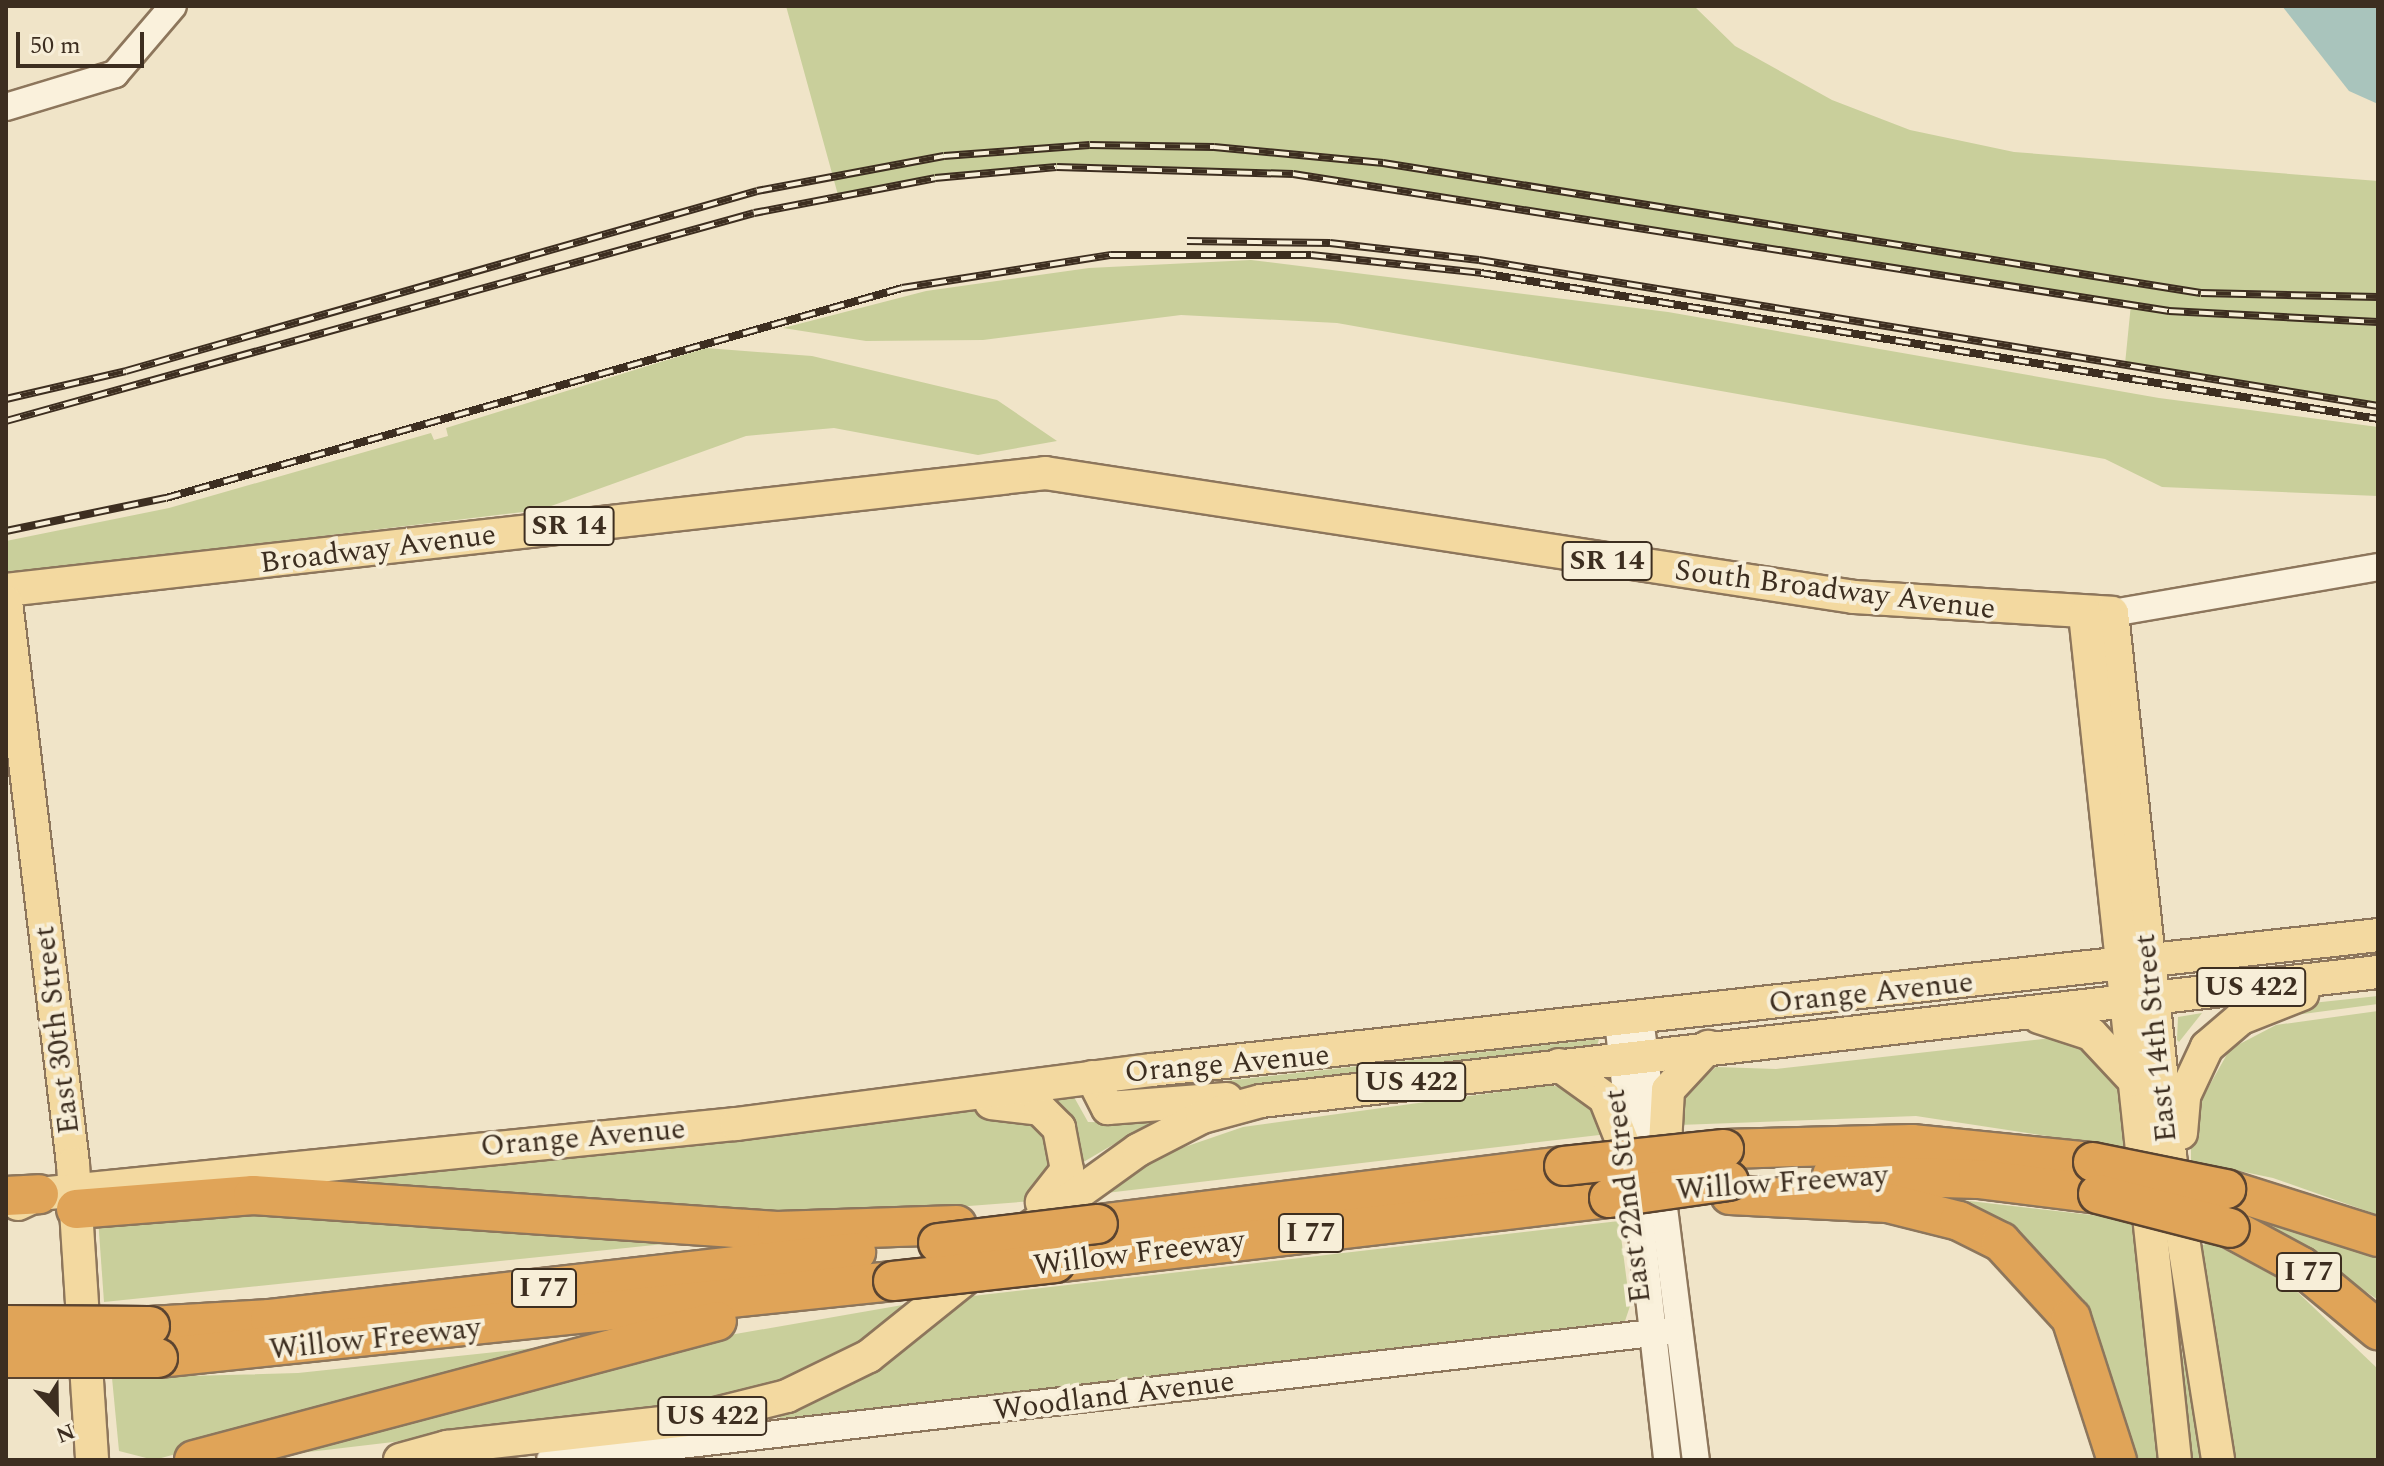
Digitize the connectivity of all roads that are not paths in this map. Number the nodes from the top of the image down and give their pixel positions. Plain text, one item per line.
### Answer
1 (173, 6) edge
2 (6, 107) edge
3 (1132, 483) joint
4 (2378, 567) edge
5 (6, 590) edge
6 (6, 602) edge
7 (2099, 613) junction
8 (2378, 935) edge
9 (2135, 963) junction
10 (2364, 974) edge
11 (2139, 1000) junction
12 (2024, 1013) junction
13 (1629, 1020) junction
14 (1708, 1047) junction
15 (1633, 1057) junction
16 (1559, 1065) junction
17 (1092, 1077) junction
18 (2133, 1079) junction
19 (1292, 1096) junction
20 (736, 1124) junction
21 (1728, 1175) junction
22 (2095, 1178) junction
23 (1566, 1184) junction
24 (1623, 1187) junction
25 (40, 1200) edge
26 (1661, 1207) junction
27 (6, 1219) edge
28 (948, 1234) junction
29 (2378, 1237) edge
30 (2184, 1246) junction
31 (983, 1264) junction
32 (840, 1287) junction
33 (6, 1325) edge
34 (2378, 1330) edge
35 (1665, 1332) junction
36 (154, 1342) junction
37 (2086, 1356) junction
38 (6, 1358) edge
39 (92, 1460) edge
40 (194, 1460) edge
41 (400, 1460) edge
42 (550, 1460) edge
43 (1667, 1460) edge
44 (1696, 1460) edge
45 (2099, 1460) edge
46 (2117, 1460) edge
47 (2175, 1460) edge
48 (2218, 1460) edge

1 - 2 street
3 - 5 main road, Broadway Avenue / SR 14
3 - 7 main road, South Broadway Avenue / SR 14
4 - 7 street
6 - 25 main road, East 30th Street
7 - 9 main road, East 14th Street
8 - 9 main road, Orange Avenue / US 422
9 - 11 main road, East 14th Street
9 - 13 main road, Orange Avenue / US 422
10 - 11 main road, Orange Avenue / US 422
10 - 30 main road
11 - 12 main road, Orange Avenue / US 422
11 - 18 main road, East 14th Street
11 - 30 main road, East 14th Street
12 - 14 main road, Orange Avenue / US 422
12 - 18 main road
13 - 15 street, East 22nd Street
13 - 17 main road, Orange Avenue / US 422
14 - 15 main road, Orange Avenue / US 422
14 - 26 main road
15 - 16 main road, Orange Avenue / US 422
15 - 24 street, East 22nd Street
15 - 26 street, East 22nd Street
16 - 19 main road, Orange Avenue / US 422
16 - 24 main road
17 - 19 main road
17 - 20 main road, Orange Avenue / US 422
18 - 47 main road, East 14th Street
19 - 31 main road, Orange Avenue / US 422
20 - 25 main road, Orange Avenue / US 422
20 - 31 main road
21 - 22 highway, Willow Freeway / I 77
21 - 23 highway, Willow Freeway / I 77, bridge
21 - 24 highway, Willow Freeway, bridge
21 - 37 highway
22 - 29 highway, Willow Freeway / I 77, bridge
22 - 34 highway, Willow Freeway / I 77, bridge
23 - 24 highway, Willow Freeway / I 77
23 - 28 highway, Willow Freeway / I 77
23 - 32 highway, Willow Freeway / I 77, bridge
24 - 35 street, East 22nd Street
25 - 27 main road, Orange Avenue
25 - 28 highway
25 - 39 main road, East 30th Street
26 - 35 street, East 22nd Street
28 - 36 highway, Willow Freeway / I 77
30 - 48 main road, East 14th Street
31 - 41 main road, Orange Avenue / US 422
32 - 36 highway, Willow Freeway / I 77
32 - 40 highway
33 - 36 highway, Willow Freeway / I 77, bridge
35 - 42 street, Woodland Avenue
35 - 43 street, East 22nd Street
35 - 44 street, East 22nd Street
36 - 38 highway, Willow Freeway / I 77, bridge
37 - 45 highway
37 - 46 highway

